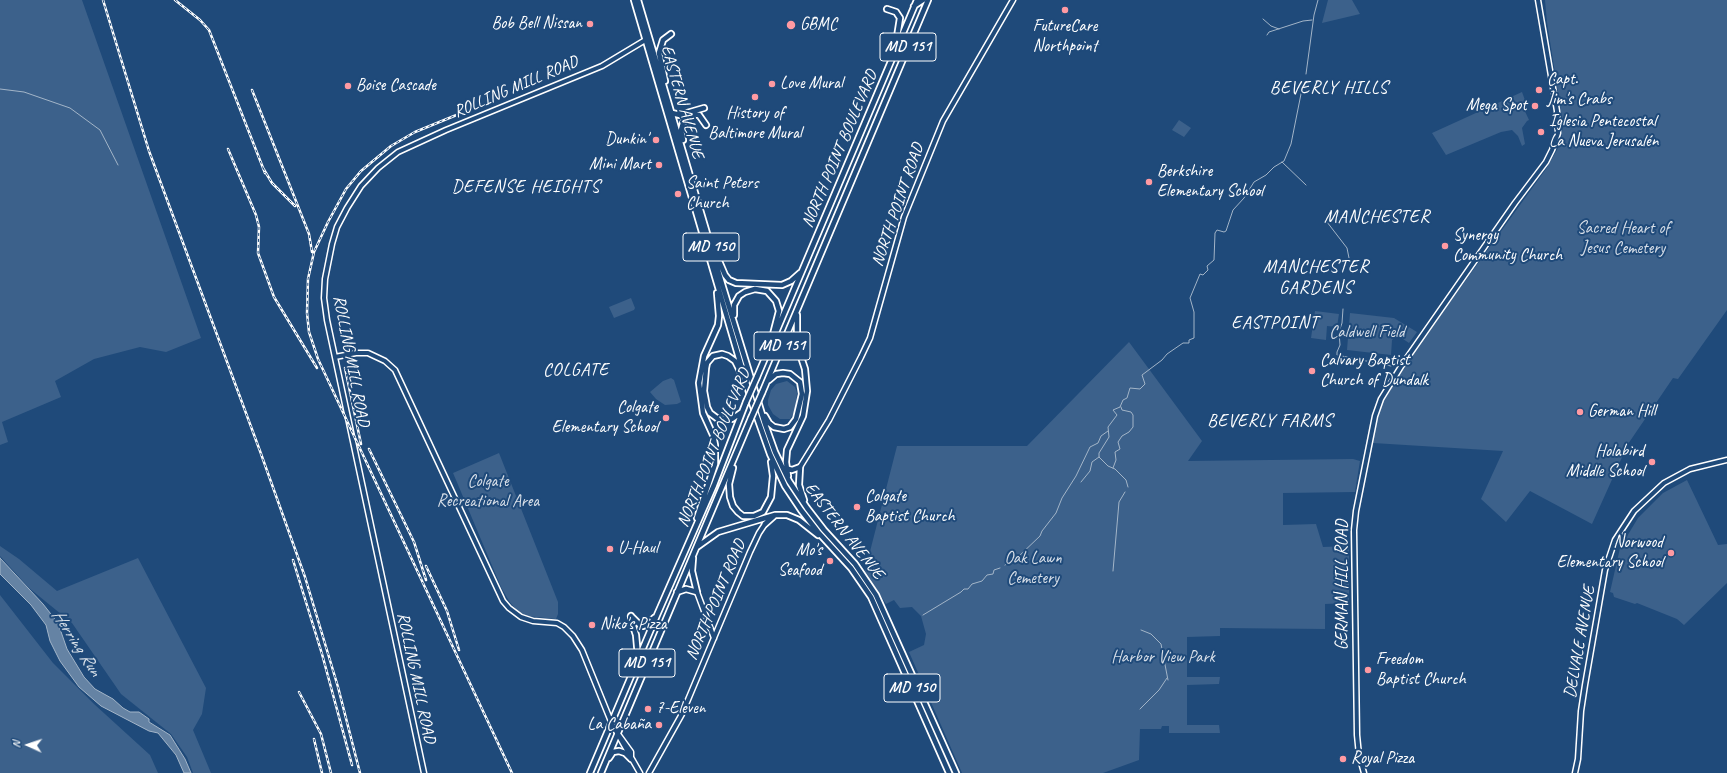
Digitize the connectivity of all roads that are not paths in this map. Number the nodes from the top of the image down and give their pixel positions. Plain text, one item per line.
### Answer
1 (634, 0) edge
2 (638, 0) edge
3 (917, 0) edge
4 (922, 0) edge
5 (928, 0) edge
6 (1013, 0) edge
7 (1538, 0) edge
8 (914, 6) junction
9 (887, 10) dead end
10 (671, 34) dead end
11 (648, 39) junction
12 (894, 54) junction
13 (667, 97) junction
14 (665, 103) junction
15 (704, 108) dead end
16 (672, 114) junction
17 (690, 114) junction
18 (706, 125) dead end
19 (683, 148) junction
20 (710, 242) junction
21 (804, 269) junction
22 (717, 281) junction
23 (797, 308) junction
24 (771, 344) junction
25 (741, 345) junction
26 (335, 357) junction
27 (766, 383) junction
28 (746, 404) junction
29 (759, 405) junction
30 (753, 406) junction
31 (740, 447) junction
32 (770, 454) junction
33 (1727, 460) edge
34 (781, 465) junction
35 (800, 467) junction
36 (787, 469) junction
37 (789, 481) junction
38 (807, 508) junction
39 (775, 515) junction
40 (765, 524) joint
41 (826, 541) junction
42 (688, 544) junction
43 (696, 548) junction
44 (694, 554) junction
45 (677, 592) junction
46 (697, 592) junction
47 (874, 596) junction
48 (657, 615) junction
49 (714, 639) junction
50 (898, 640) junction
51 (892, 643) junction
52 (638, 659) junction
53 (612, 724) junction
54 (617, 733) junction
55 (631, 759) junction
56 (601, 772) edge
57 (424, 773) edge
58 (590, 773) edge
59 (640, 773) edge
60 (649, 773) edge
61 (949, 773) edge
62 (956, 773) edge
63 (1364, 773) edge
64 (1575, 773) edge

1 - 11 main road, EASTERN AVENUE / MD 150
2 - 11 main road, EASTERN AVENUE / MD 150
3 - 8 main road, NORTH POINT BOULEVARD / MD 151
4 - 8 main road
5 - 23 main road, NORTH POINT BOULEVARD / MD 151
6 - 35 street, NORTH POINT ROAD
7 - 63 street, GERMAN HILL ROAD
8 - 12 main road, NORTH POINT BOULEVARD / MD 151
9 - 12 main road
10 - 13 main road
11 - 13 main road, EASTERN AVENUE / MD 150
11 - 14 main road, EASTERN AVENUE / MD 150
11 - 26 street, ROLLING MILL ROAD
12 - 21 main road, NORTH POINT BOULEVARD / MD 151
13 - 16 main road, EASTERN AVENUE / MD 150
14 - 16 main road
14 - 22 main road, EASTERN AVENUE / MD 150
15 - 17 main road
16 - 17 main road
16 - 19 main road, EASTERN AVENUE / MD 150
17 - 18 main road
17 - 19 main road
19 - 20 main road, EASTERN AVENUE / MD 150
20 - 21 main road
20 - 25 main road, EASTERN AVENUE / MD 150
21 - 24 main road, NORTH POINT BOULEVARD / MD 151
22 - 30 main road, EASTERN AVENUE / MD 150
22 - 42 main road
23 - 27 main road, NORTH POINT BOULEVARD / MD 151
23 - 36 main road
24 - 25 main road
24 - 28 main road, NORTH POINT BOULEVARD / MD 151, bridge
25 - 29 main road, EASTERN AVENUE / MD 150
26 - 53 street
26 - 57 street, ROLLING MILL ROAD
27 - 29 main road
27 - 31 main road, NORTH POINT BOULEVARD / MD 151, bridge
28 - 30 main road
28 - 42 main road, NORTH POINT BOULEVARD / MD 151
29 - 34 main road, EASTERN AVENUE / MD 150
30 - 32 main road, EASTERN AVENUE / MD 150
31 - 32 main road
31 - 43 main road, NORTH POINT BOULEVARD / MD 151
32 - 41 main road, EASTERN AVENUE / MD 150
33 - 64 street, DELVALE AVENUE
34 - 36 main road
34 - 37 main road, EASTERN AVENUE / MD 150
35 - 36 main road
35 - 38 main road
36 - 37 main road
37 - 38 main road, EASTERN AVENUE / MD 150
38 - 47 main road, EASTERN AVENUE / MD 150
39 - 40 main road
39 - 41 main road
39 - 43 main road
40 - 49 street, NORTH POINT ROAD
41 - 47 main road, EASTERN AVENUE / MD 150
42 - 48 main road, NORTH POINT BOULEVARD / MD 151
43 - 44 main road, NORTH POINT BOULEVARD / MD 151
44 - 45 main road, NORTH POINT BOULEVARD / MD 151
44 - 46 main road
45 - 46 main road
45 - 54 main road, NORTH POINT BOULEVARD / MD 151
46 - 49 street
47 - 50 main road, EASTERN AVENUE / MD 150
47 - 51 main road, EASTERN AVENUE / MD 150
48 - 52 main road, NORTH POINT BOULEVARD / MD 151
48 - 52 main road
49 - 60 street, NORTH POINT ROAD
50 - 51 main road
50 - 62 main road, EASTERN AVENUE / MD 150
51 - 61 main road, EASTERN AVENUE / MD 150
52 - 53 main road, NORTH POINT BOULEVARD / MD 151
53 - 54 street
53 - 58 main road, NORTH POINT BOULEVARD / MD 151
54 - 55 street
54 - 56 main road, NORTH POINT BOULEVARD / MD 151
55 - 56 main road
55 - 59 street

